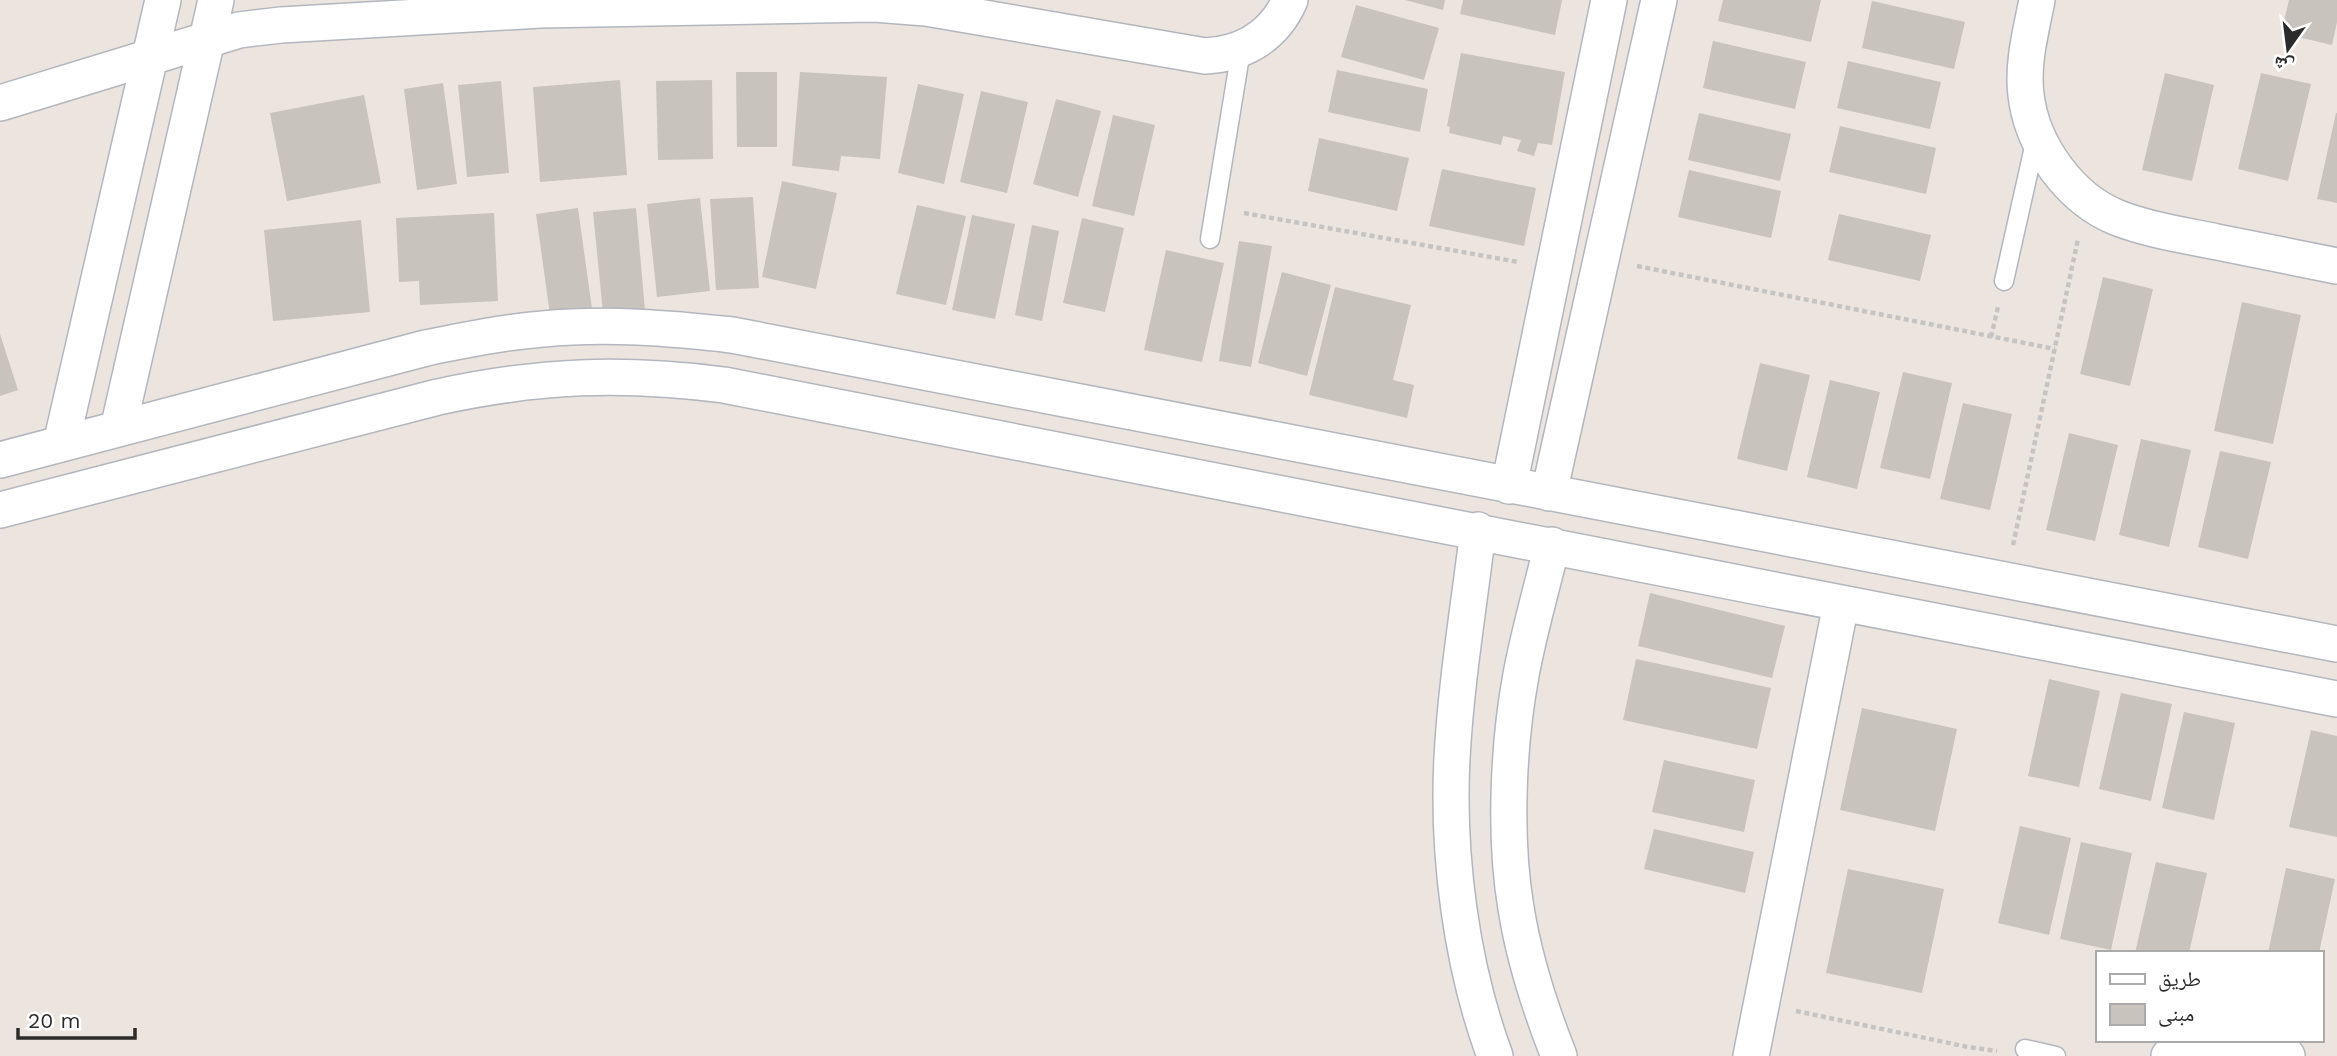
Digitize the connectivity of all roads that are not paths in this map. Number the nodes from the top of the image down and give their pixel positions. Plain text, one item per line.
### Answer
1 (163, 0) edge
2 (216, 0) edge
3 (1290, 0) edge
4 (1609, 0) edge
5 (1659, 0) edge
6 (2037, 0) edge
7 (875, 2) edge
8 (541, 5) edge
9 (207, 40) junction
10 (1241, 50) junction
11 (150, 57) junction
12 (0, 103) edge
13 (2036, 135) junction
14 (1210, 239) dead end
15 (2337, 266) edge
16 (2004, 281) dead end
17 (118, 429) junction
18 (61, 444) junction
19 (0, 460) edge
20 (1509, 486) junction
21 (1549, 493) junction
22 (0, 510) edge
23 (1478, 530) junction
24 (1552, 545) junction
25 (1840, 604) junction
26 (2337, 644) edge
27 (2337, 699) edge
28 (2025, 1049) road end
29 (1495, 1056) edge
30 (1559, 1056) edge
31 (1751, 1056) edge
32 (2056, 1056) edge
33 (2169, 1056) edge
34 (2287, 1056) edge

1 - 11 street
2 - 9 street
3 - 10 street
4 - 20 street
5 - 21 street
6 - 13 street
7 - 8 street
7 - 10 street
8 - 9 street
9 - 11 street
9 - 17 street
10 - 14 lane
11 - 12 street
11 - 18 street
13 - 15 street
13 - 16 lane
17 - 18 street
17 - 20 street
18 - 19 street
20 - 21 street
21 - 26 street
22 - 23 street
23 - 24 street
23 - 29 street
24 - 25 street
24 - 30 street
25 - 27 street
25 - 31 street
28 - 32 lane
33 - 34 street

